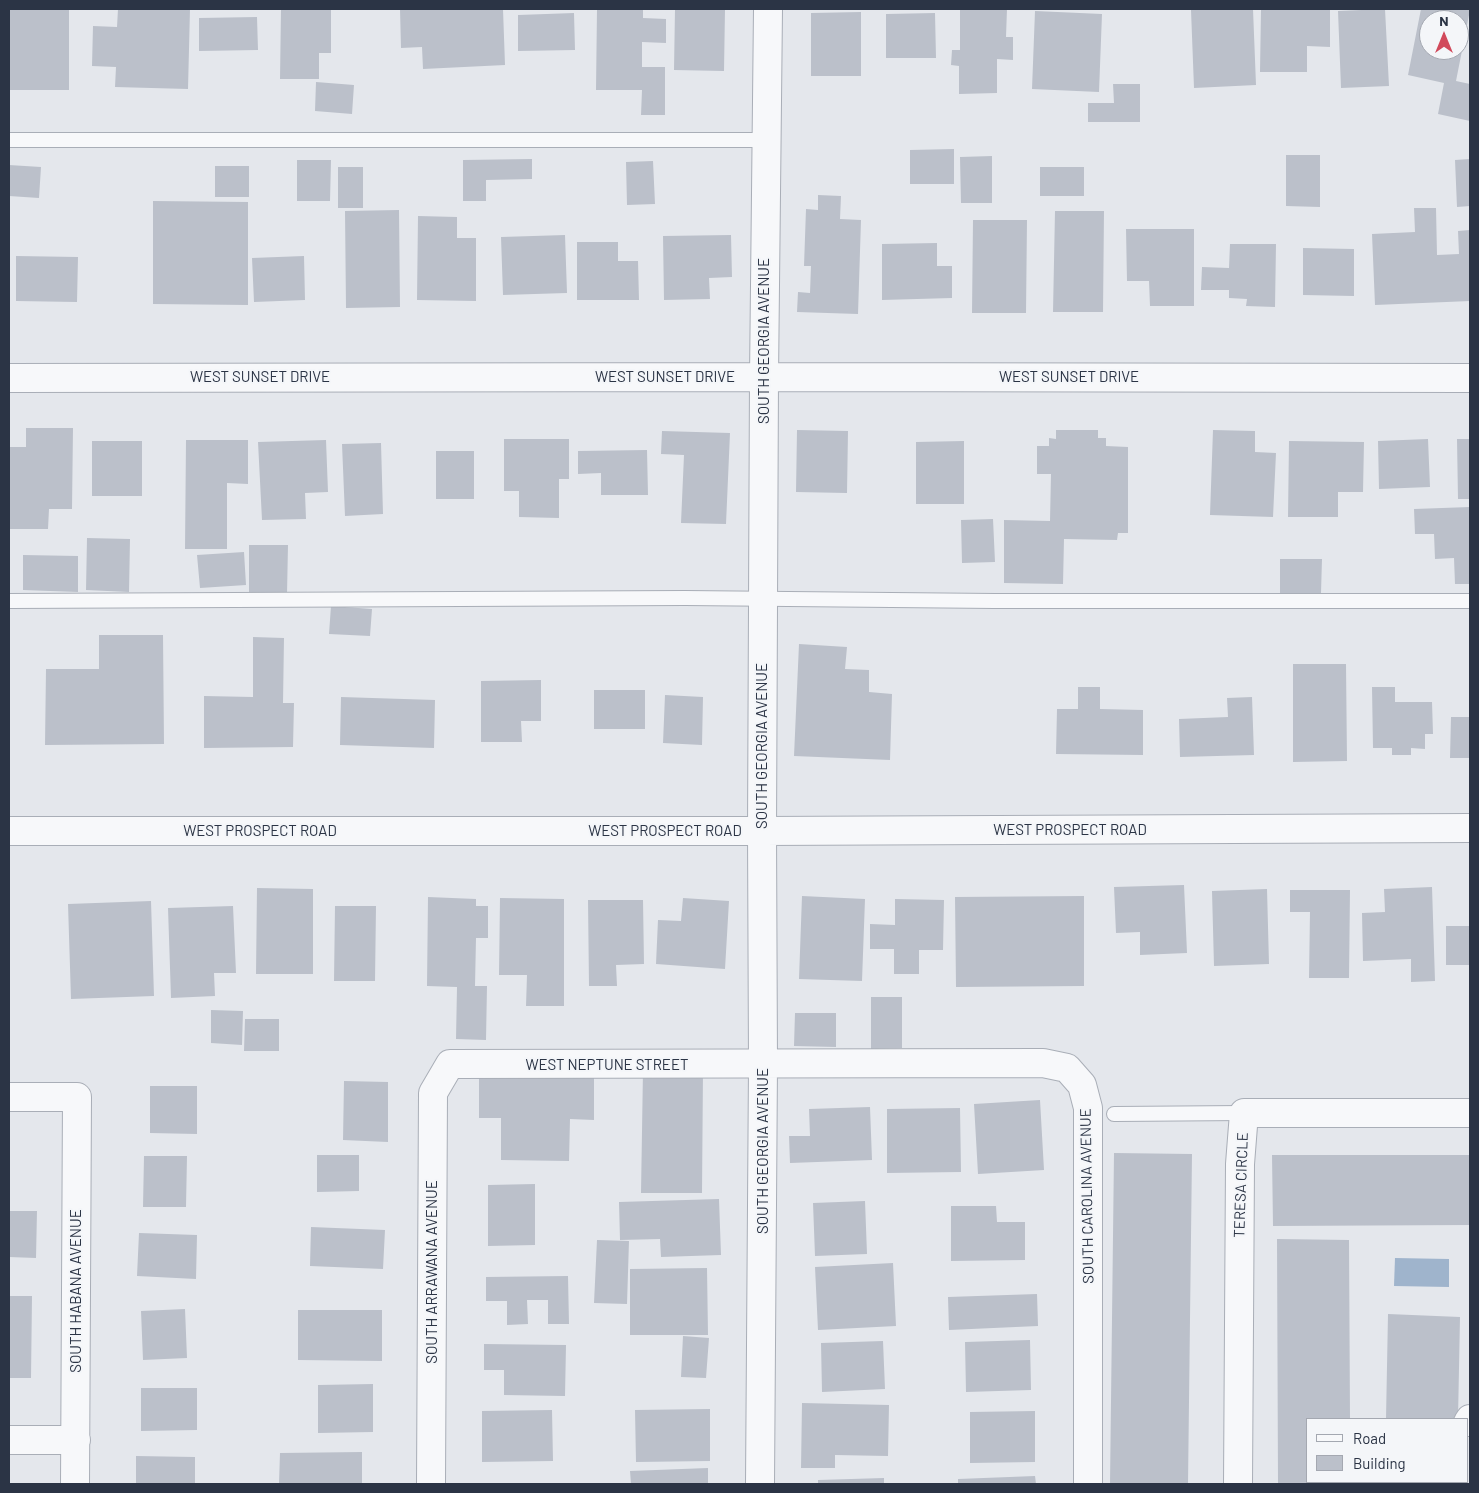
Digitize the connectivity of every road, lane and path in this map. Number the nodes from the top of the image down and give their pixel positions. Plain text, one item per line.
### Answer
1 (768, 9) edge
2 (9, 140) edge
3 (766, 140) junction
4 (764, 377) junction
5 (9, 378) edge
6 (1470, 378) edge
7 (763, 600) junction
8 (1470, 601) edge
9 (9, 602) edge
10 (1470, 828) edge
11 (9, 831) edge
12 (762, 831) junction
13 (450, 1064) joint
14 (763, 1065) junction
15 (9, 1097) edge
16 (1244, 1113) junction
17 (1470, 1113) edge
18 (1114, 1114) dead end
19 (9, 1440) edge
20 (76, 1440) junction
21 (75, 1484) edge
22 (431, 1484) edge
23 (760, 1484) edge
24 (1088, 1484) edge
25 (1238, 1484) edge

1 - 3 street, SOUTH GEORGIA AVENUE
2 - 3 lane
3 - 4 street, SOUTH GEORGIA AVENUE
4 - 5 street, WEST SUNSET DRIVE
4 - 6 street, WEST SUNSET DRIVE
4 - 7 street, SOUTH GEORGIA AVENUE
7 - 8 lane
7 - 9 lane
7 - 12 street, SOUTH GEORGIA AVENUE
10 - 12 street, WEST PROSPECT ROAD
11 - 12 street, WEST PROSPECT ROAD
12 - 14 street, SOUTH GEORGIA AVENUE
13 - 14 street, WEST NEPTUNE STREET
13 - 22 street, SOUTH ARRAWANA AVENUE
14 - 23 street, SOUTH GEORGIA AVENUE
14 - 24 street, SOUTH CAROLINA AVENUE
15 - 20 street, SOUTH HABANA AVENUE
16 - 17 street, TERESA CIRCLE
16 - 18 lane
16 - 25 street, TERESA CIRCLE
19 - 20 street
20 - 21 street, SOUTH HABANA AVENUE

